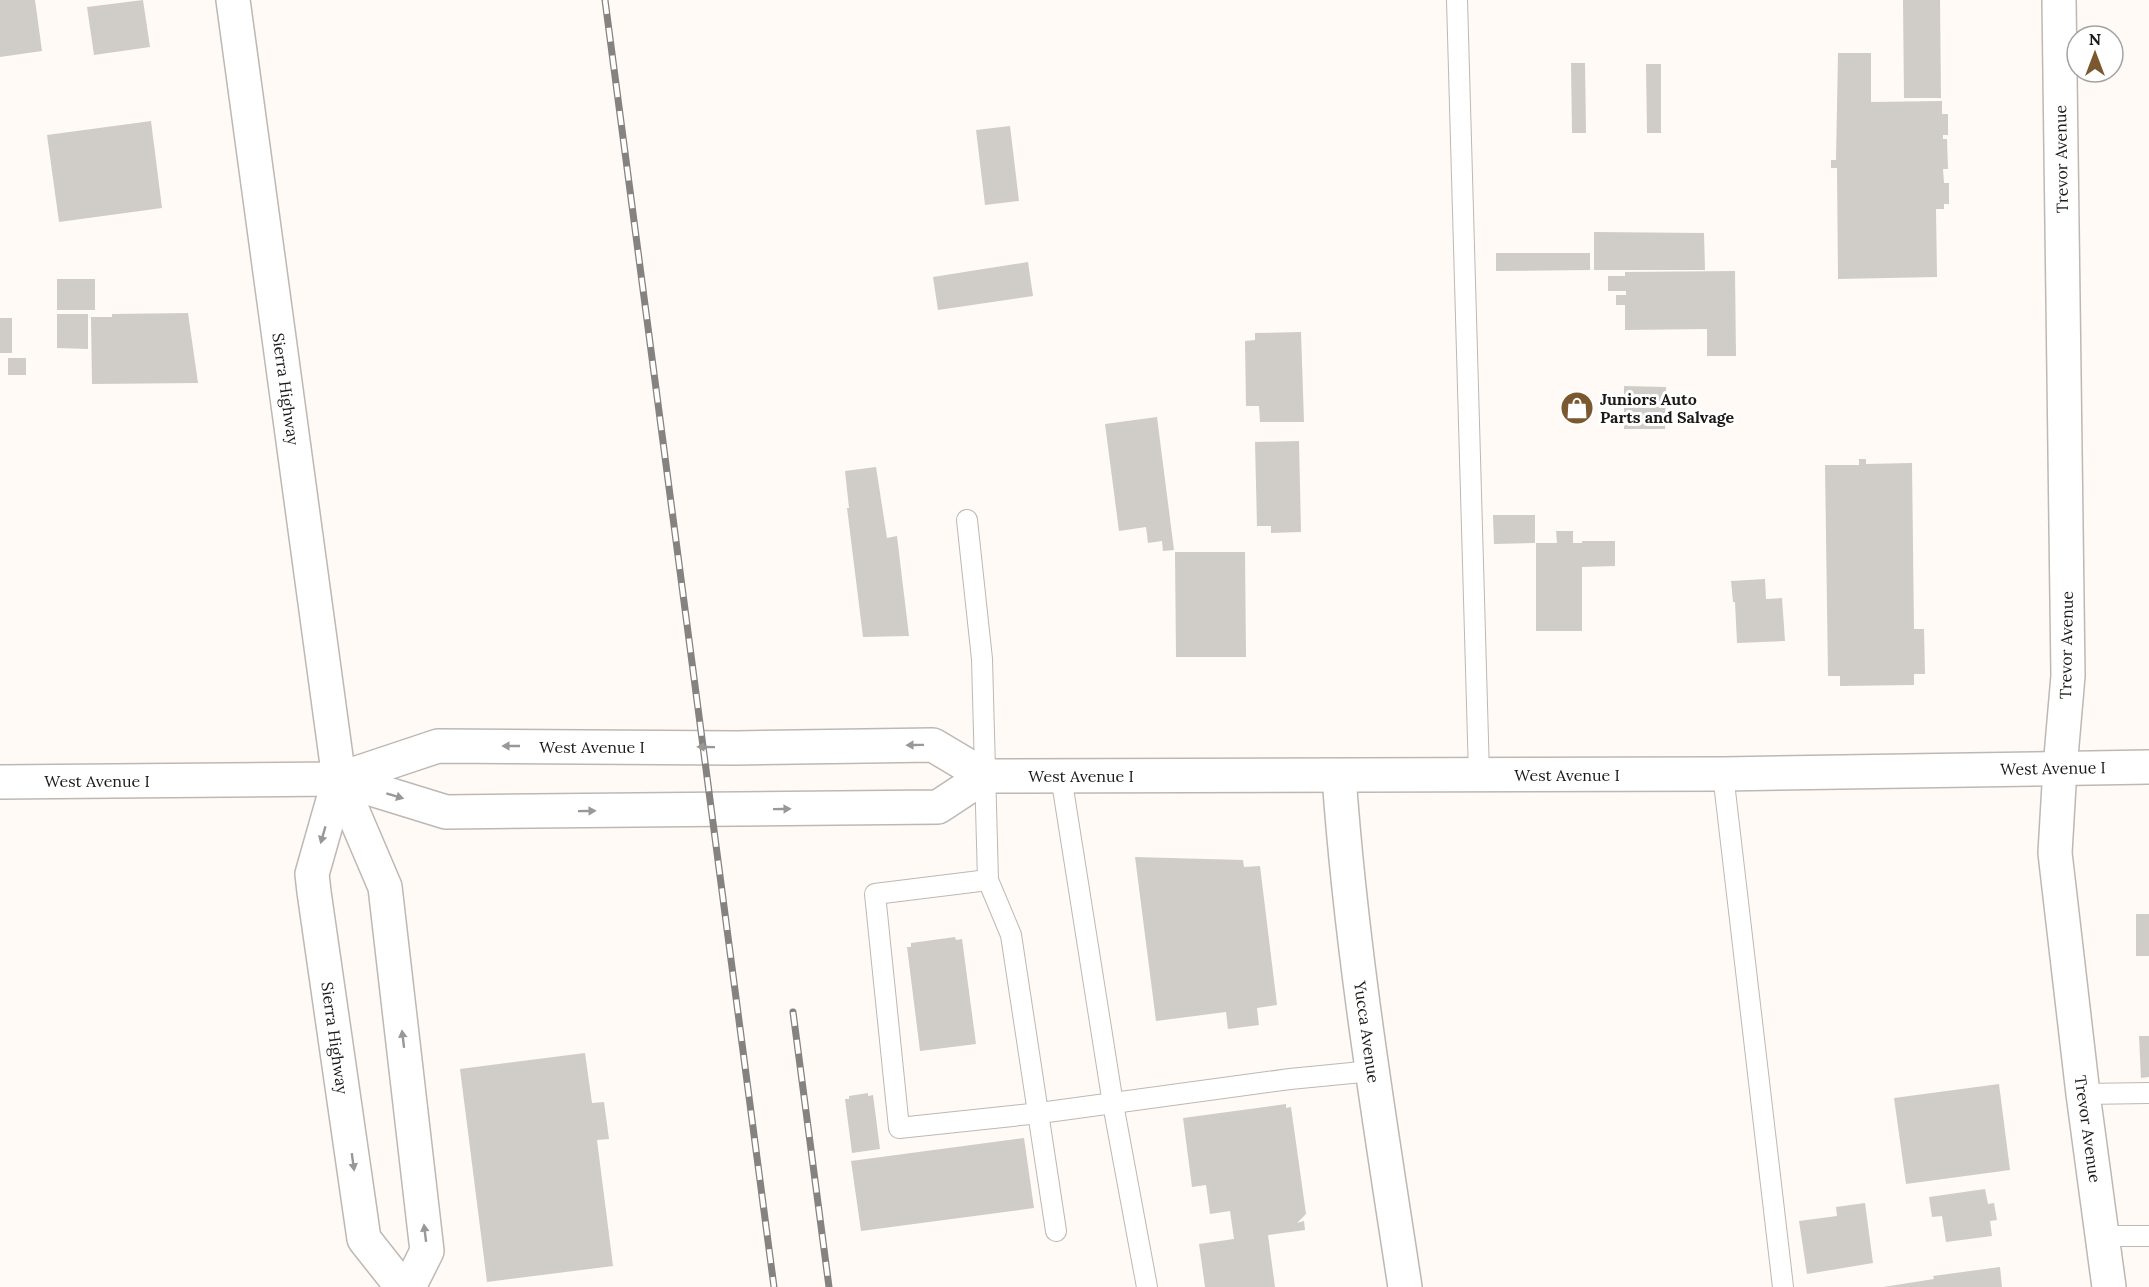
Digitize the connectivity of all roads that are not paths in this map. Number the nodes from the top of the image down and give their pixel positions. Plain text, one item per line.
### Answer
1 (233, 0) edge
2 (1457, 0) edge
3 (2058, 0) edge
4 (967, 520) dead end
5 (2149, 767) edge
6 (2060, 768) junction
7 (1723, 774) junction
8 (1479, 775) junction
9 (986, 776) junction
10 (1061, 776) junction
11 (1339, 776) junction
12 (339, 779) junction
13 (0, 782) edge
14 (988, 880) junction
15 (1372, 1071) junction
16 (2149, 1093) edge
17 (2083, 1094) junction
18 (1113, 1104) junction
19 (1040, 1113) junction
20 (1056, 1231) dead end
21 (2102, 1236) junction
22 (2149, 1236) edge
23 (402, 1287) edge
24 (410, 1287) edge
25 (1147, 1287) edge
26 (1405, 1287) edge
27 (1783, 1287) edge
28 (2109, 1287) edge

1 - 12 main road, Sierra Highway
2 - 8 lane
3 - 6 main road, Trevor Avenue
4 - 9 lane
5 - 6 main road, West Avenue I
6 - 7 main road, West Avenue I
6 - 17 main road, Trevor Avenue
7 - 8 main road, West Avenue I
7 - 27 lane
8 - 11 main road, West Avenue I
9 - 10 main road, West Avenue I
9 -> 12 main road, West Avenue I
12 -> 9 main road, West Avenue I
9 - 14 lane
10 - 11 main road, West Avenue I
10 - 18 lane
11 - 15 main road, Yucca Avenue
12 - 13 main road, West Avenue I
12 -> 23 main road, Sierra Highway
24 -> 12 main road, Sierra Highway
14 - 19 lane
14 - 19 lane
15 - 18 lane
15 - 26 main road, Yucca Avenue
16 - 17 lane
17 - 21 main road, Trevor Avenue
18 - 19 lane
18 - 25 lane
19 - 20 lane
21 - 22 lane
21 - 28 main road, Trevor Avenue

